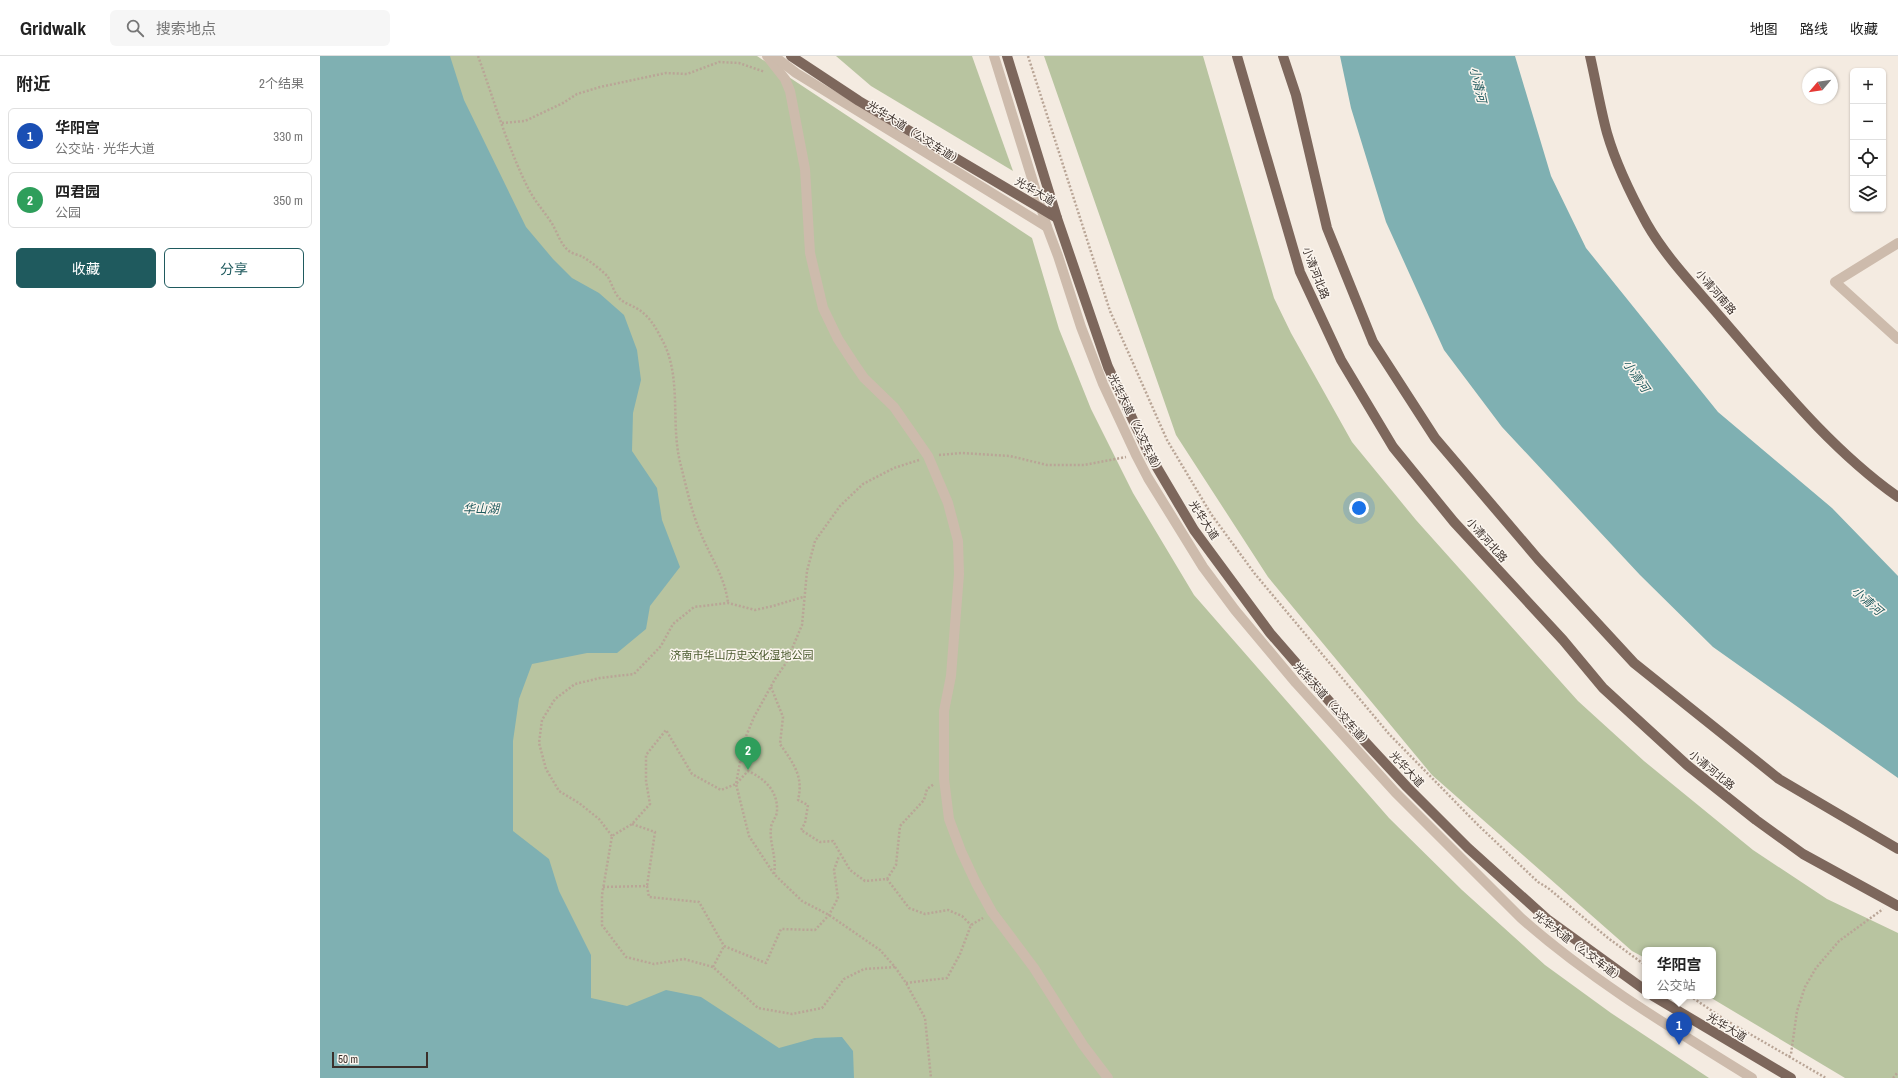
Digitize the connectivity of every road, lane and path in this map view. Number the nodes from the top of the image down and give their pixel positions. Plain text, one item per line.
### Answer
1 (478, 56) edge
2 (767, 56) edge
3 (774, 56) edge
4 (791, 56) edge
5 (994, 56) edge
6 (1007, 56) edge
7 (1028, 56) edge
8 (1237, 56) edge
9 (1283, 56) edge
10 (1590, 56) edge
11 (785, 79) junction
12 (502, 123) junction
13 (1042, 210) junction
14 (1057, 218) junction
15 (1047, 227) junction
16 (1898, 242) edge
17 (1898, 339) edge
18 (1136, 455) junction
19 (928, 456) junction
20 (1898, 498) edge
21 (803, 597) junction
22 (728, 603) junction
23 (771, 687) junction
24 (944, 779) junction
25 (736, 784) junction
26 (632, 824) junction
27 (612, 836) junction
28 (1898, 849) edge
29 (840, 855) junction
30 (774, 874) junction
31 (887, 878) junction
32 (647, 886) junction
33 (603, 887) junction
34 (1895, 904) edge
35 (992, 912) junction
36 (829, 915) junction
37 (971, 925) junction
38 (724, 946) junction
39 (1642, 964) edge
40 (713, 967) junction
41 (895, 967) junction
42 (906, 983) junction
43 (1642, 988) edge
44 (1658, 999) edge
45 (1694, 999) edge
46 (1789, 1057) junction
47 (1898, 1072) edge
48 (931, 1078) edge
49 (1108, 1078) edge
50 (1752, 1078) edge
51 (1791, 1078) edge
52 (1826, 1078) edge
53 (1893, 1078) edge

1 - 12 path
2 - 11 street
3 - 15 street, 光华大道（公交车道）
4 - 13 main road, 光华大道
5 - 13 street, 光华大道（公交车道）
6 - 14 main road
7 - 39 path
8 - 34 main road, 小清河北路
9 - 28 main road
10 - 20 main road, 小清河南路
11 - 12 path
11 - 19 street
12 - 22 path
13 - 14 main road, 光华大道
13 - 15 street, 光华大道（公交车道）
14 - 43 main road, 光华大道
15 - 18 street, 光华大道（公交车道）
16 - 17 street
18 - 19 path
18 - 50 street, 光华大道（公交车道）
19 - 21 path
19 - 24 street
21 - 22 path
21 - 23 path
22 - 27 path
23 - 25 path
23 - 29 path
24 - 31 path
24 - 35 street
25 - 26 path
25 - 30 path
25 - 30 path
26 - 27 path
26 - 32 path
27 - 33 path
29 - 31 path
29 - 36 path
30 - 36 path
31 - 37 path
32 - 33 path
32 - 38 path
33 - 40 path
34 - 46 path
35 - 37 path
35 - 49 street
36 - 38 path
36 - 41 path
37 - 42 path
38 - 40 path
40 - 41 path
41 - 42 path
42 - 48 path
44 - 51 main road, 光华大道
45 - 46 path
46 - 52 path
47 - 53 path

